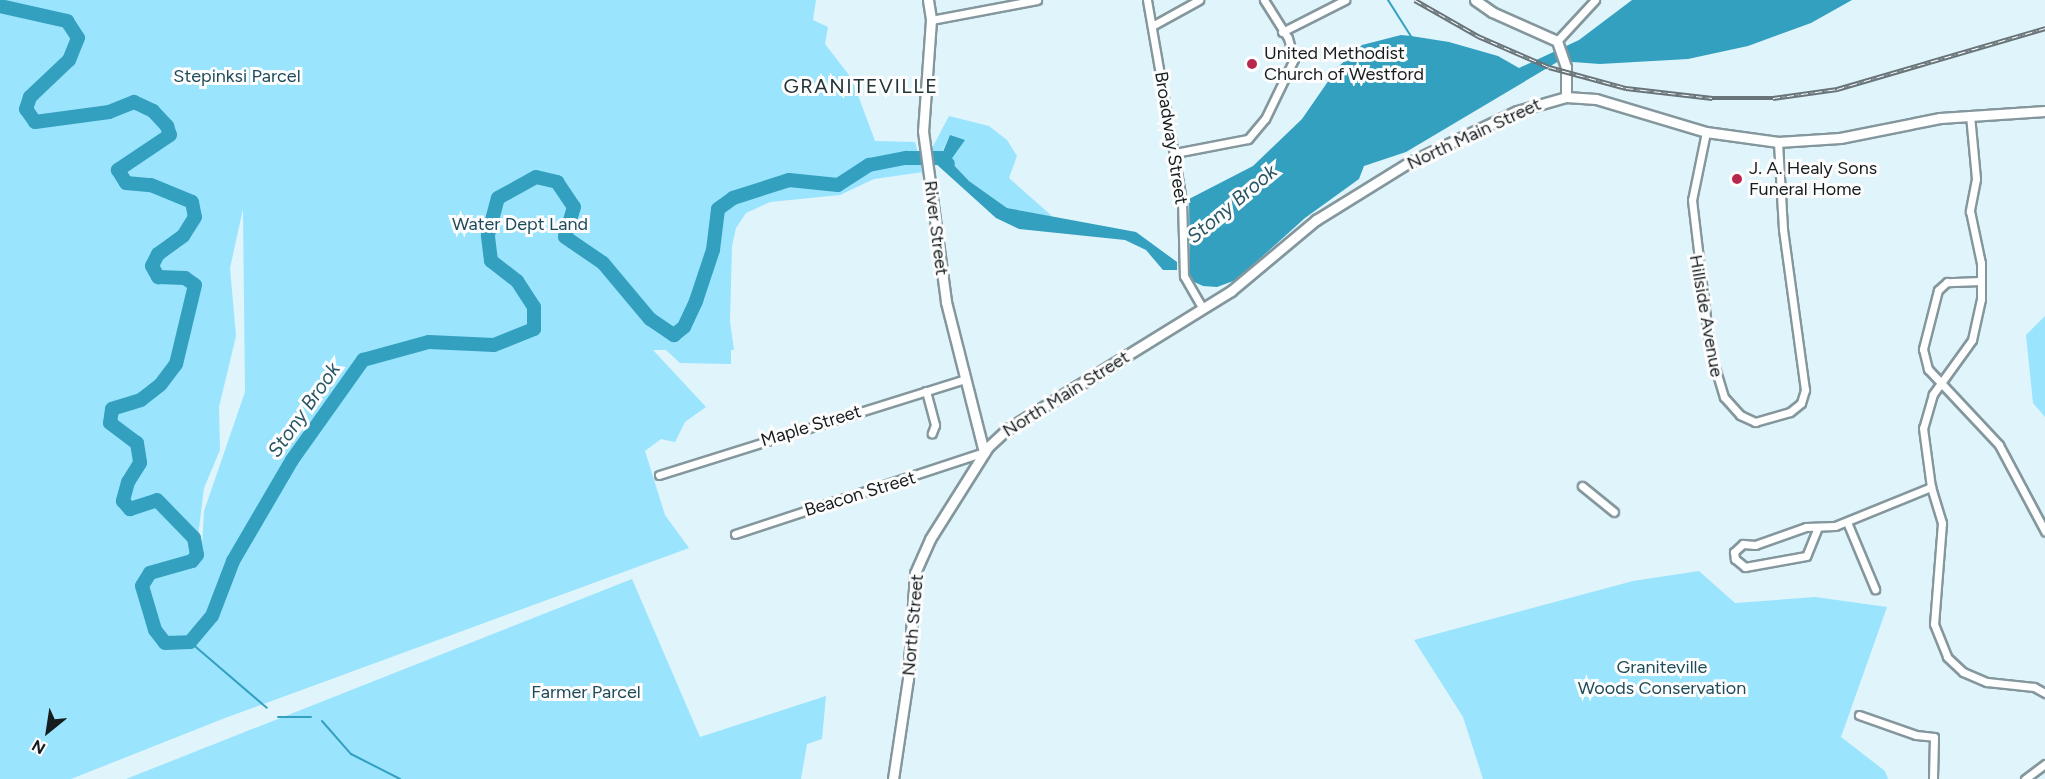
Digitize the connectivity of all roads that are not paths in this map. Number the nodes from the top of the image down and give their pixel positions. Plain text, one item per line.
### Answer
1 (928, 0) edge
2 (1037, 0) edge
3 (1147, 0) edge
4 (1199, 0) edge
5 (1264, 0) edge
6 (1345, 0) edge
7 (1475, 0) edge
8 (1595, 0) edge
9 (930, 20) junction
10 (1152, 26) junction
11 (1282, 32) junction
12 (1559, 44) junction
13 (1566, 97) junction
14 (2045, 111) edge
15 (1970, 115) junction
16 (1706, 132) junction
17 (1778, 142) junction
18 (1175, 153) junction
19 (1981, 281) junction
20 (1203, 309) junction
21 (965, 379) junction
22 (1940, 382) junction
23 (926, 391) junction
24 (932, 434) dead end
25 (984, 452) junction
26 (659, 475) dead end
27 (1582, 486) dead end
28 (1930, 487) junction
29 (1614, 512) dead end
30 (1847, 522) junction
31 (1818, 527) junction
32 (2045, 531) edge
33 (735, 534) dead end
34 (1875, 588) dead end
35 (2045, 693) edge
36 (1859, 715) dead end
37 (2045, 764) edge
38 (893, 779) edge
39 (1933, 779) edge
40 (2025, 779) edge

1 - 9 main road, River Street
2 - 9 street
3 - 10 street, Broadway Street
4 - 10 street
5 - 11 street
6 - 11 street
7 - 12 main road
8 - 12 street
9 - 21 main road, River Street
10 - 18 street, Broadway Street
11 - 18 street
12 - 13 main road
13 - 16 main road, North Main Street
13 - 20 main road, North Main Street
14 - 15 main road, North Main Street
15 - 17 main road, North Main Street
15 - 19 street
16 - 17 main road, North Main Street
16 - 17 street, Hillside Avenue
18 - 20 street, Broadway Street
19 - 22 street
19 - 22 street
20 - 25 main road, North Main Street
21 - 23 street, Maple Street
21 - 25 main road, River Street
22 - 28 street
22 - 32 street
23 - 24 street
23 - 26 street, Maple Street
25 - 33 street, Beacon Street
25 - 38 main road, North Street
27 - 29 street
28 - 30 street
28 - 35 street
30 - 31 street
30 - 34 street
31 - 31 street
36 - 39 street
37 - 40 street

